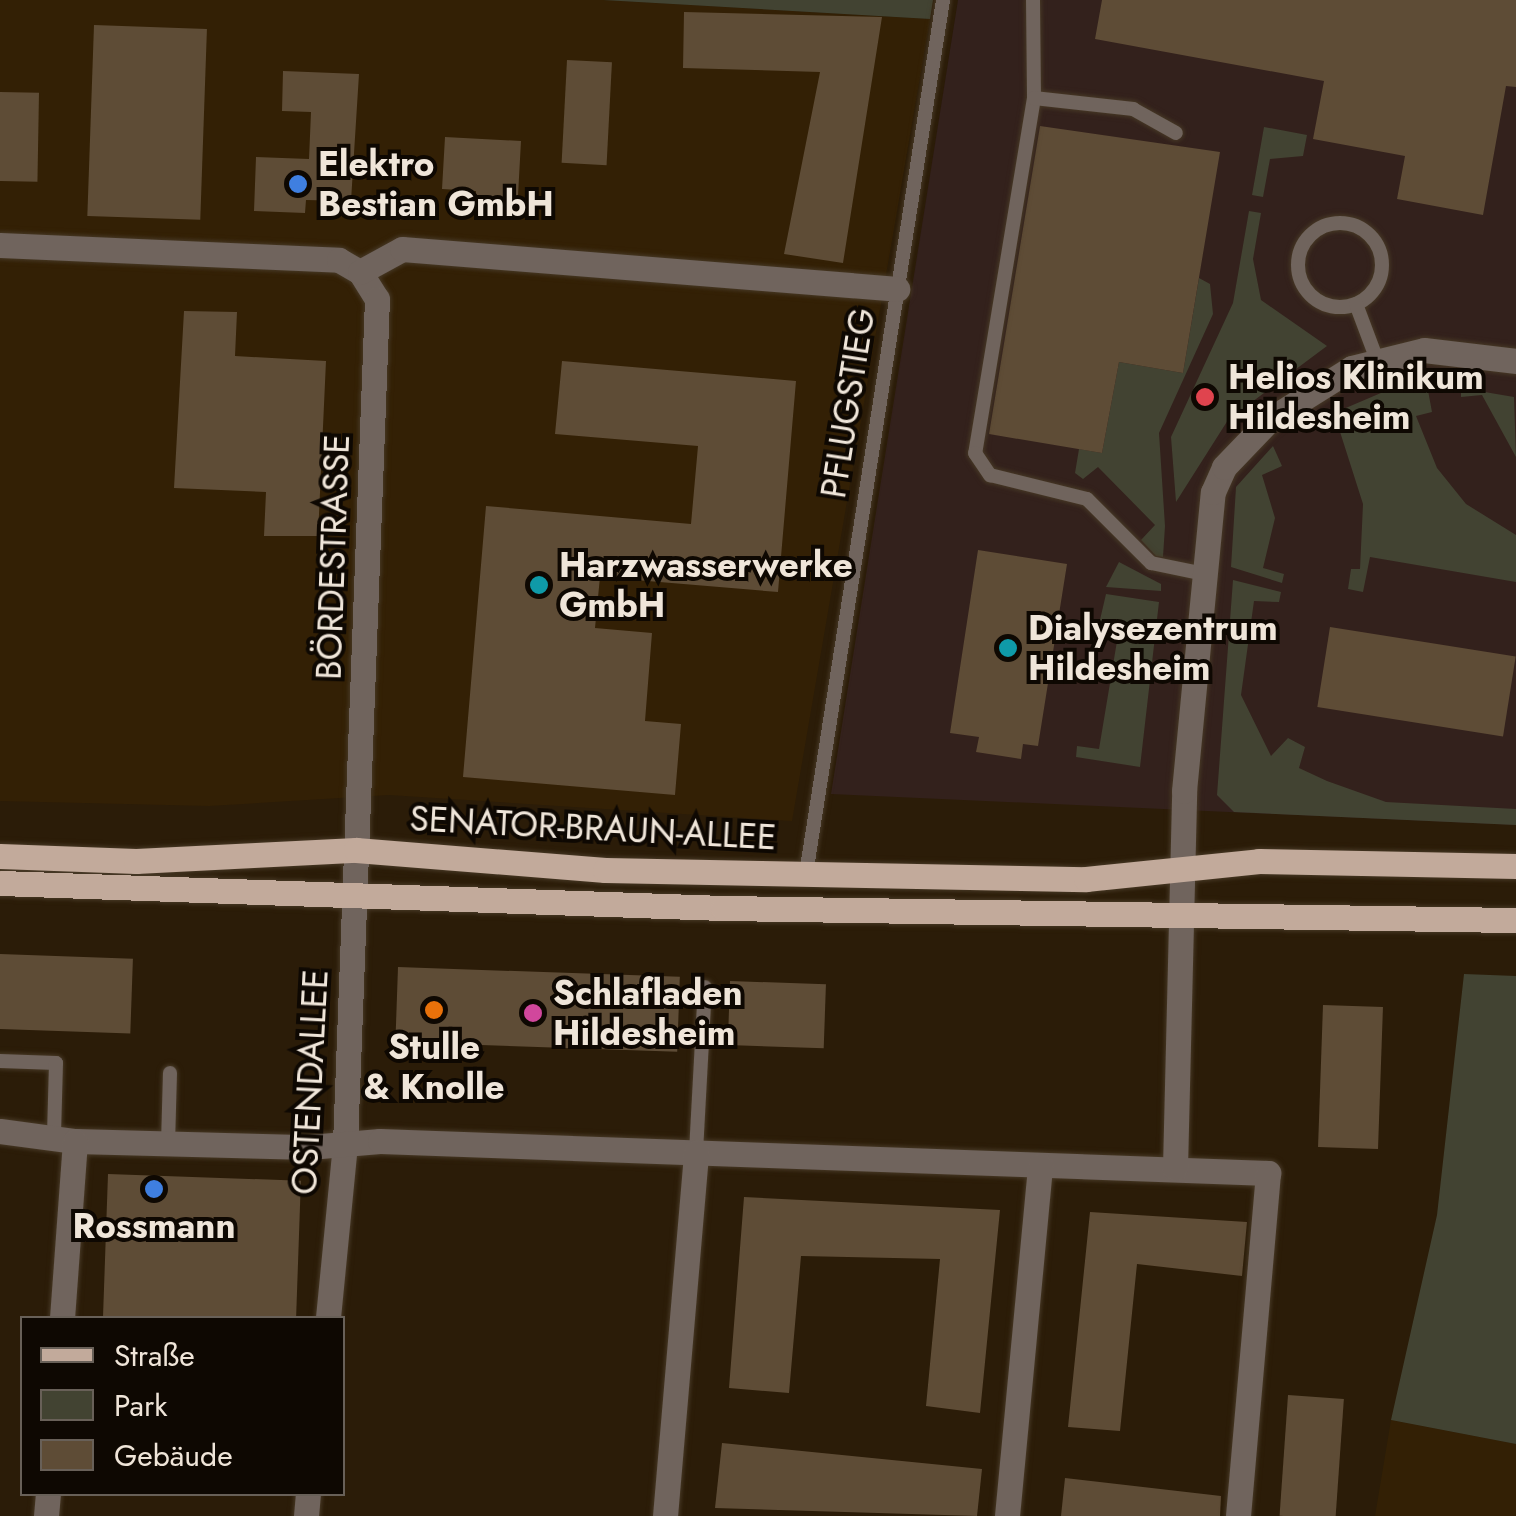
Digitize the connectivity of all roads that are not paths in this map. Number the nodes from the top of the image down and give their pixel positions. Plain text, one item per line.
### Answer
1 (944, 0) edge
2 (1033, 0) edge
3 (1034, 98) junction
4 (1176, 133) dead end
5 (0, 245) edge
6 (360, 272) junction
7 (897, 289) junction
8 (1356, 304) junction
9 (1378, 360) junction
10 (1516, 361) edge
11 (1204, 574) junction
12 (356, 850) junction
13 (0, 856) edge
14 (1516, 866) edge
15 (1182, 870) junction
16 (806, 874) junction
17 (0, 883) edge
18 (354, 896) junction
19 (1181, 916) junction
20 (1516, 920) edge
21 (705, 987) dead end
22 (0, 1061) edge
23 (170, 1072) dead end
24 (0, 1131) edge
25 (64, 1137) junction
26 (168, 1144) junction
27 (344, 1144) junction
28 (696, 1152) junction
29 (1040, 1166) junction
30 (1175, 1168) junction
31 (62, 1316) edge
32 (328, 1316) edge
33 (665, 1516) edge
34 (1007, 1516) edge
35 (1238, 1516) edge

1 - 7 lane, PFLUGSTIEG
2 - 3 lane
3 - 4 lane
3 - 11 lane
5 - 6 street
6 - 7 street
6 - 12 street, BÖRDESTRASSE
7 - 16 lane, PFLUGSTIEG
8 - 8 lane
8 - 9 lane
9 - 10 street
9 - 11 street
11 - 15 street
12 - 13 main road, SENATOR-BRAUN-ALLEE
12 - 16 main road, SENATOR-BRAUN-ALLEE
12 - 18 street, OSTENDALLEE
14 - 15 main road, SENATOR-BRAUN-ALLEE
15 - 16 main road, SENATOR-BRAUN-ALLEE
15 - 19 street
17 - 18 main road, SENATOR-BRAUN-ALLEE
18 - 19 main road, SENATOR-BRAUN-ALLEE
18 - 27 street, OSTENDALLEE
19 - 20 main road, SENATOR-BRAUN-ALLEE
19 - 30 street
21 - 28 lane
22 - 25 lane
23 - 26 lane
24 - 25 street
25 - 26 street
25 - 31 street
26 - 27 street
27 - 28 street
27 - 32 street, OSTENDALLEE
28 - 29 street
28 - 33 street
29 - 30 street
29 - 34 street
30 - 35 street

